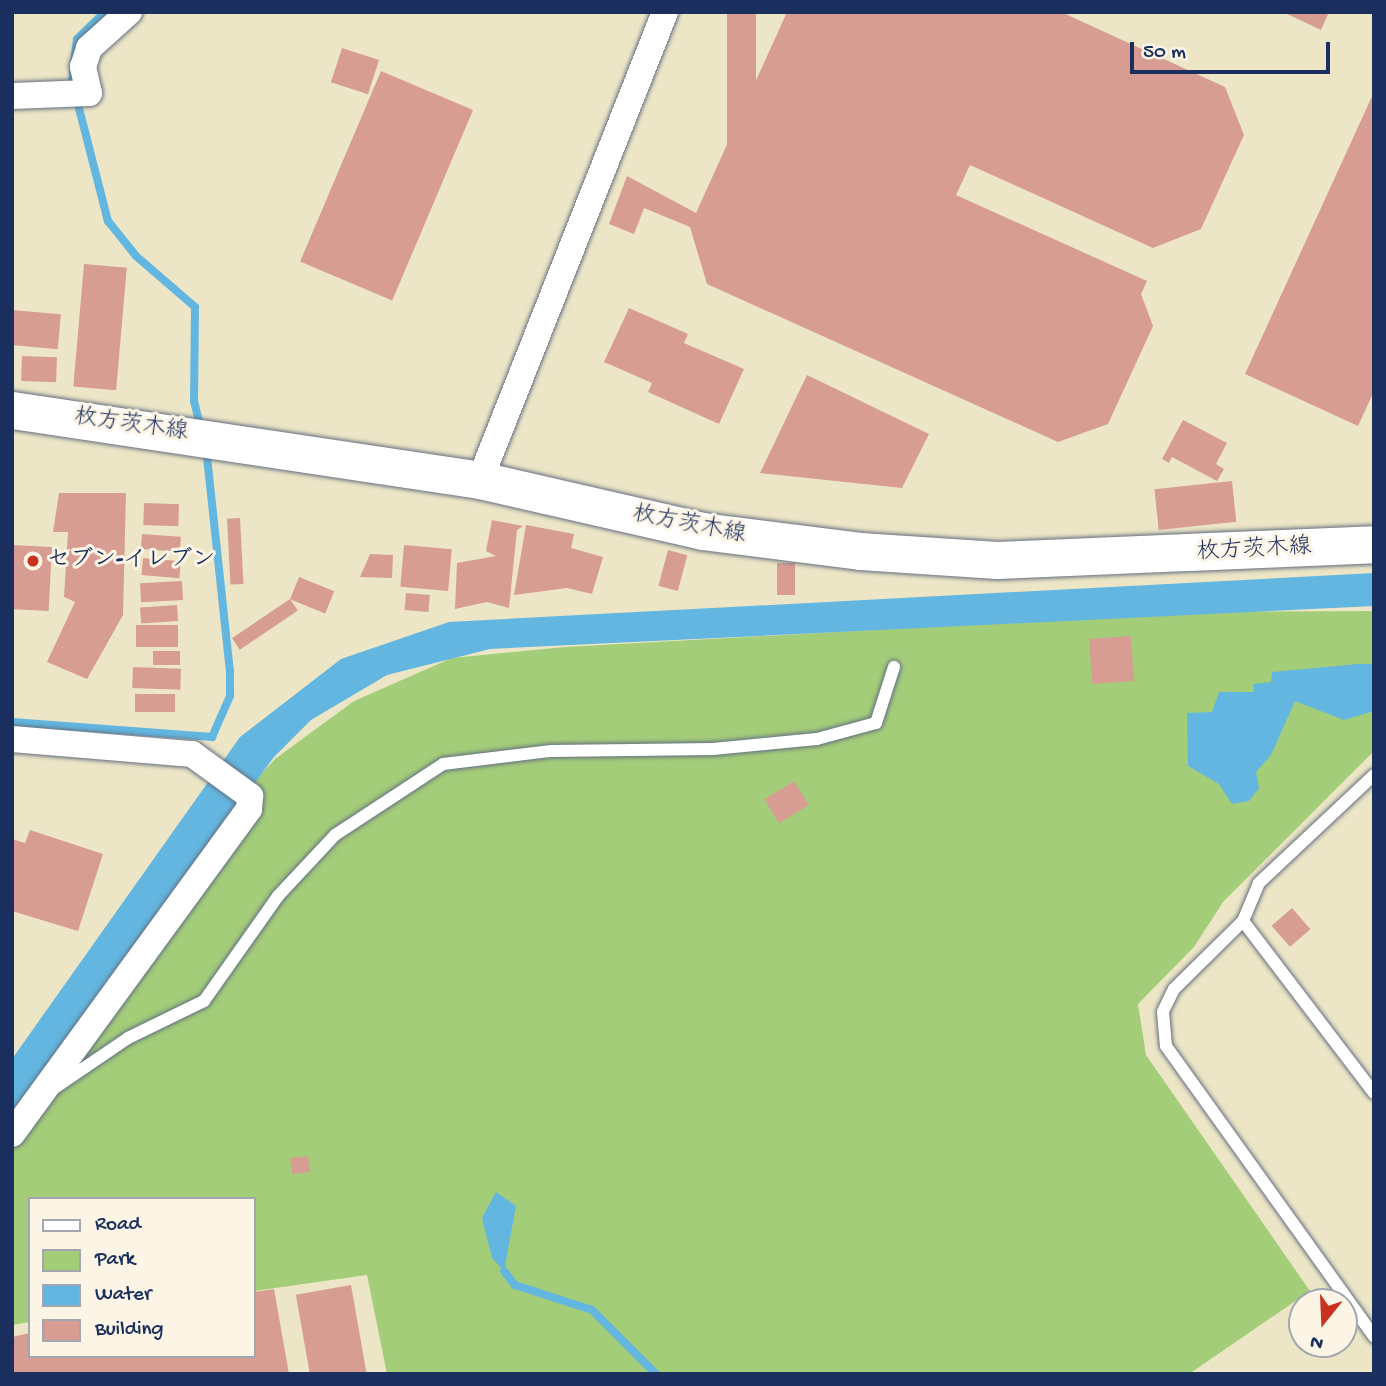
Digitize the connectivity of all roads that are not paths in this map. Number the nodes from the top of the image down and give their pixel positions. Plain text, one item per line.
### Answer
1 (129, 12) edge
2 (665, 12) edge
3 (12, 96) edge
4 (12, 410) edge
5 (480, 481) junction
6 (1374, 544) edge
7 (894, 667) dead end
8 (12, 739) edge
9 (1374, 775) edge
10 (1243, 921) junction
11 (1374, 1093) edge
12 (36, 1101) junction
13 (12, 1134) edge
14 (1374, 1337) edge

1 - 3 street
2 - 5 street
4 - 5 main road, 枚方茨木線
5 - 6 main road, 枚方茨木線
7 - 12 lane
8 - 12 street
9 - 10 lane
10 - 11 lane
10 - 14 lane
12 - 13 street

